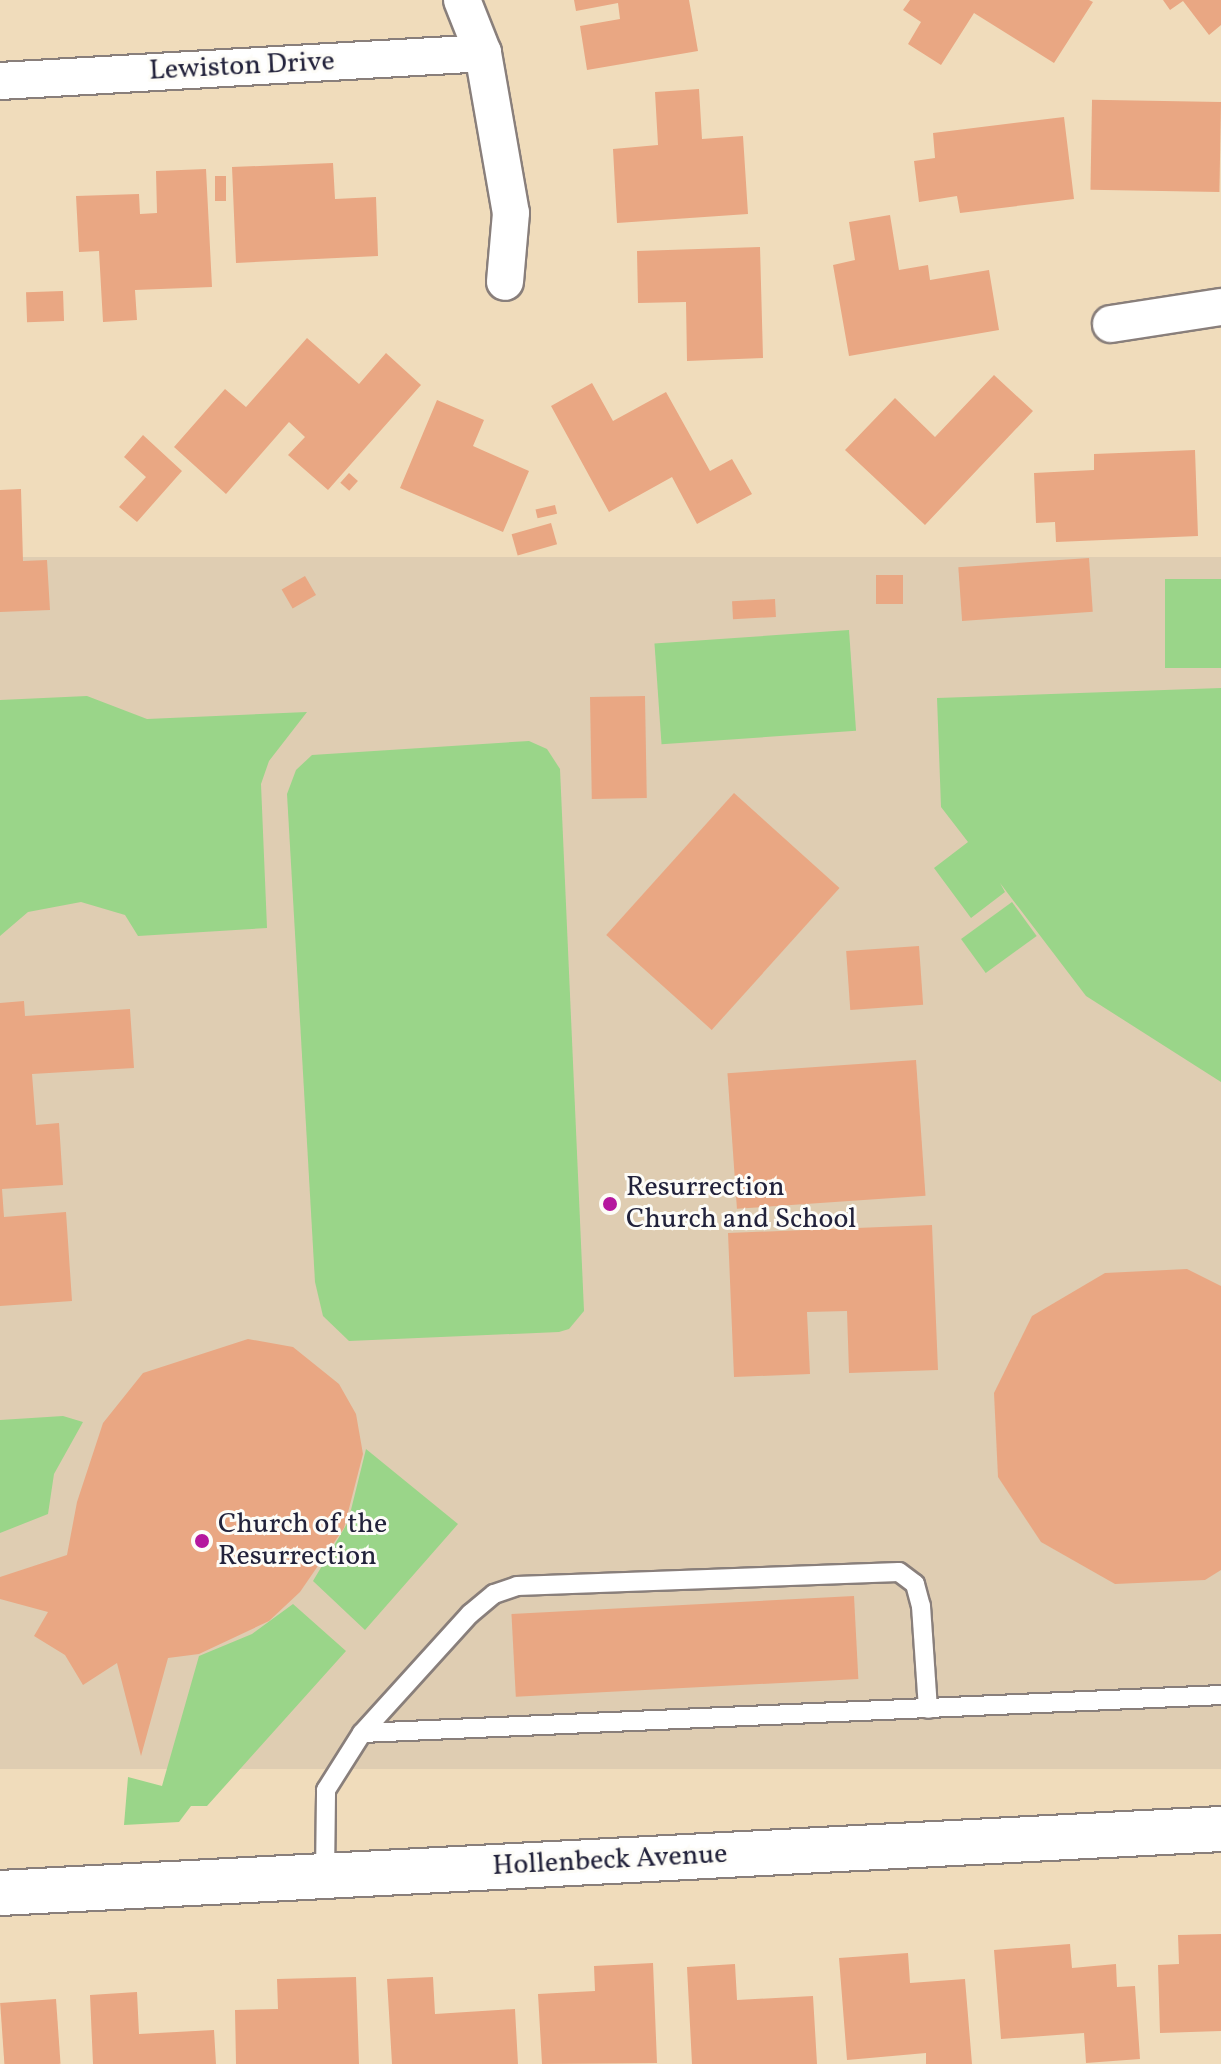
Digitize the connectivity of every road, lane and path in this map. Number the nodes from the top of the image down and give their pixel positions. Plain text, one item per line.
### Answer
1 (462, 0) edge
2 (483, 53) junction
3 (0, 81) edge
4 (505, 282) dead end
5 (1221, 307) edge
6 (1111, 324) dead end
7 (1221, 1695) edge
8 (928, 1709) junction
9 (362, 1733) junction
10 (1221, 1829) edge
11 (325, 1876) junction
12 (0, 1893) edge

1 - 2 street
2 - 3 street, Lewiston Drive
2 - 4 street
5 - 6 street
7 - 8 lane
8 - 9 lane
8 - 9 lane
9 - 11 lane
10 - 11 street, Hollenbeck Avenue
11 - 12 street, Hollenbeck Avenue

